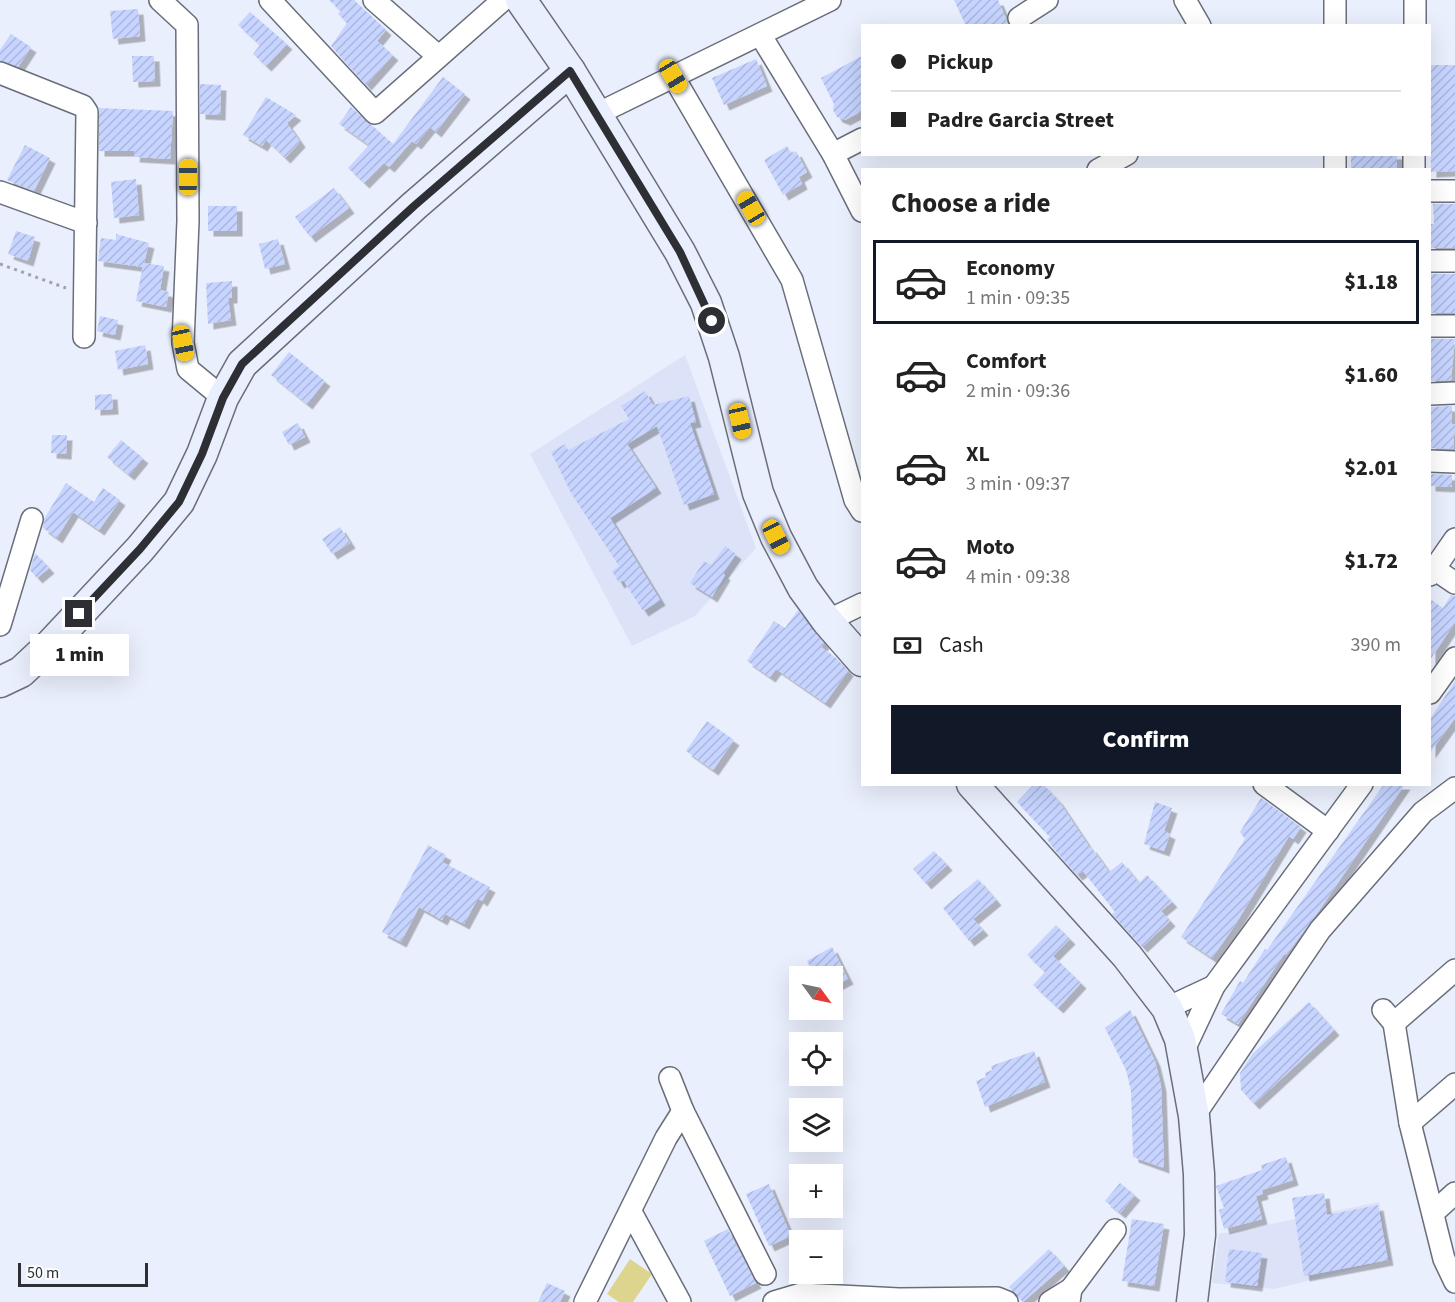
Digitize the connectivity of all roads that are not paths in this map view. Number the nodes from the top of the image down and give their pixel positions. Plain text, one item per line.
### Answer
1 (160, 0) edge
2 (270, 0) edge
3 (374, 0) edge
4 (503, 0) edge
5 (520, 0) edge
6 (830, 0) edge
7 (1047, 0) edge
8 (1185, 0) edge
9 (1335, 0) edge
10 (1415, 0) edge
11 (1017, 14) edge
12 (1199, 24) edge
13 (1335, 24) edge
14 (1415, 24) edge
15 (761, 36) junction
16 (438, 56) junction
17 (570, 71) junction
18 (0, 73) edge
19 (673, 76) junction
20 (595, 115) junction
21 (861, 140) edge
22 (833, 154) junction
23 (1123, 156) edge
24 (1102, 168) edge
25 (1431, 190) edge
26 (1455, 191) edge
27 (0, 192) edge
28 (861, 209) edge
29 (86, 223) junction
30 (1431, 261) edge
31 (1455, 261) edge
32 (1431, 326) edge
33 (1455, 326) edge
34 (84, 337) dead end
35 (1455, 393) edge
36 (1431, 394) edge
37 (223, 398) junction
38 (1431, 461) edge
39 (1455, 462) edge
40 (861, 509) edge
41 (32, 519) dead end
42 (1455, 539) edge
43 (1431, 570) edge
44 (1455, 583) edge
45 (861, 604) edge
46 (827, 621) junction
47 (0, 625) edge
48 (1455, 658) edge
49 (861, 660) edge
50 (0, 682) edge
51 (1431, 692) edge
52 (974, 786) edge
53 (1361, 786) edge
54 (1274, 787) edge
55 (1455, 788) edge
56 (1328, 831) junction
57 (1455, 970) edge
58 (1214, 986) junction
59 (1167, 1008) junction
60 (1183, 1052) junction
61 (670, 1078) dead end
62 (1455, 1084) edge
63 (683, 1111) junction
64 (1194, 1116) junction
65 (1410, 1123) junction
66 (1455, 1193) edge
67 (631, 1212) junction
68 (1433, 1213) junction
69 (1115, 1230) dead end
70 (765, 1274) dead end
71 (1455, 1282) edge
72 (1070, 1296) edge
73 (585, 1302) edge
74 (680, 1302) edge
75 (774, 1302) edge
76 (1007, 1302) edge
77 (1050, 1302) edge
78 (1192, 1302) edge

1 - 37 street
2 - 16 street
3 - 16 street
4 - 16 street
5 - 17 main road
6 - 15 street
7 - 11 street
8 - 12 street
9 - 13 street
10 - 14 street
15 - 19 street
15 - 22 street
17 - 20 main road
17 - 37 main road
18 - 29 street
19 - 20 street
19 - 40 street
20 - 46 main road
21 - 22 street
22 - 28 street
23 - 24 street
25 - 26 street
27 - 29 street
29 - 34 street
30 - 31 street
32 - 33 street
35 - 36 street
37 - 50 main road
38 - 39 street
41 - 47 street
42 - 43 street
43 - 44 street
45 - 46 street
46 - 49 main road
48 - 51 street
52 - 59 main road
53 - 56 street
54 - 56 street
55 - 64 street
56 - 58 street
57 - 65 street
58 - 59 street
58 - 60 street
59 - 60 main road
60 - 64 main road
61 - 63 street
62 - 65 street
63 - 67 street
63 - 70 street
64 - 78 main road
65 - 68 street
66 - 68 street
67 - 73 street
67 - 74 street
68 - 71 street
69 - 72 street
72 - 77 street
75 - 76 street

